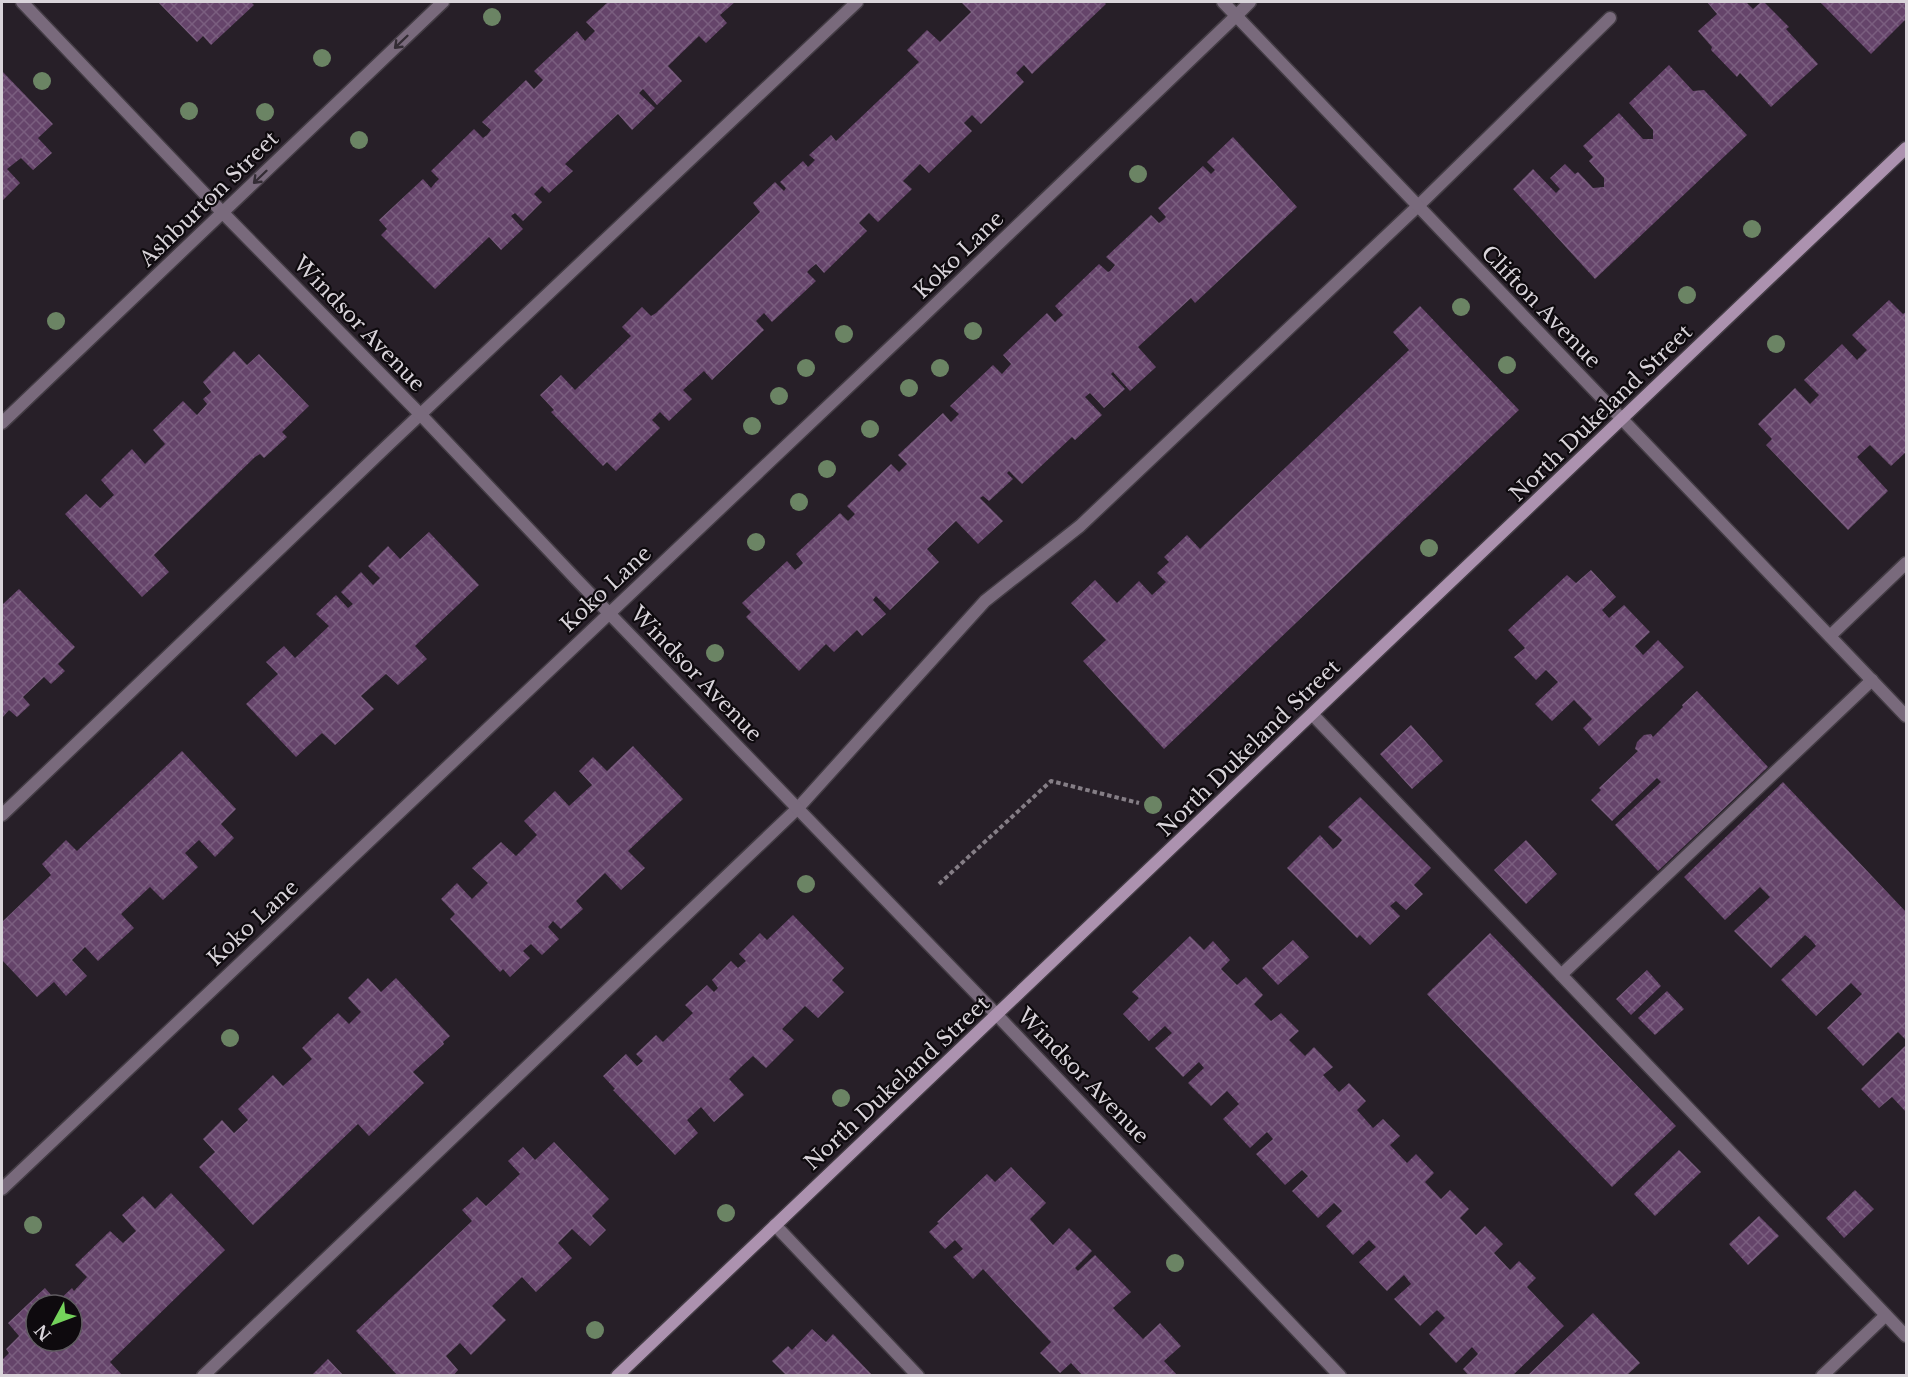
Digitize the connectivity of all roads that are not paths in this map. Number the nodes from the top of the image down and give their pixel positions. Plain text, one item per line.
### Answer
1 (22, 2) edge
2 (443, 2) edge
3 (857, 2) edge
4 (1223, 2) edge
5 (1250, 2) edge
6 (1236, 16) junction
7 (1610, 18) dead end
8 (1906, 148) edge
9 (1418, 206) junction
10 (223, 213) junction
11 (420, 414) junction
12 (1623, 419) junction
13 (2, 423) edge
14 (1906, 563) edge
15 (609, 613) junction
16 (1830, 636) junction
17 (1872, 680) junction
18 (1312, 715) junction
19 (1906, 716) edge
20 (798, 808) junction
21 (2, 815) edge
22 (1561, 975) junction
23 (998, 1015) junction
24 (2, 1189) edge
25 (775, 1225) junction
26 (1886, 1315) junction
27 (1906, 1336) edge
28 (203, 1376) edge
29 (617, 1376) edge
30 (918, 1376) edge
31 (1340, 1376) edge
32 (1822, 1376) edge

1 - 10 street, Windsor Avenue
2 -> 10 street, Ashburton Street
3 - 11 street
4 - 6 street, Clifton Avenue
5 - 6 street, Koko Lane
6 - 9 street, Clifton Avenue
6 - 15 street, Koko Lane
7 - 9 street
8 - 12 street, North Dukeland Street
9 - 12 street, Clifton Avenue
9 - 20 street
10 - 11 street, Windsor Avenue
10 - 13 street, Ashburton Street
11 - 15 street, Windsor Avenue
11 - 21 street
12 - 16 street, Clifton Avenue
12 - 18 street, North Dukeland Street
14 - 16 street
15 - 20 street, Windsor Avenue
15 - 24 street, Koko Lane
16 - 17 street, Clifton Avenue
17 - 19 street, Clifton Avenue
17 - 22 street
18 - 22 street
18 - 23 street, North Dukeland Street
20 - 23 street, Windsor Avenue
20 - 28 street
22 - 26 street
23 - 25 street, North Dukeland Street
23 - 31 street, Windsor Avenue
25 - 29 street, North Dukeland Street
25 - 30 street
26 - 27 street
26 - 32 street

